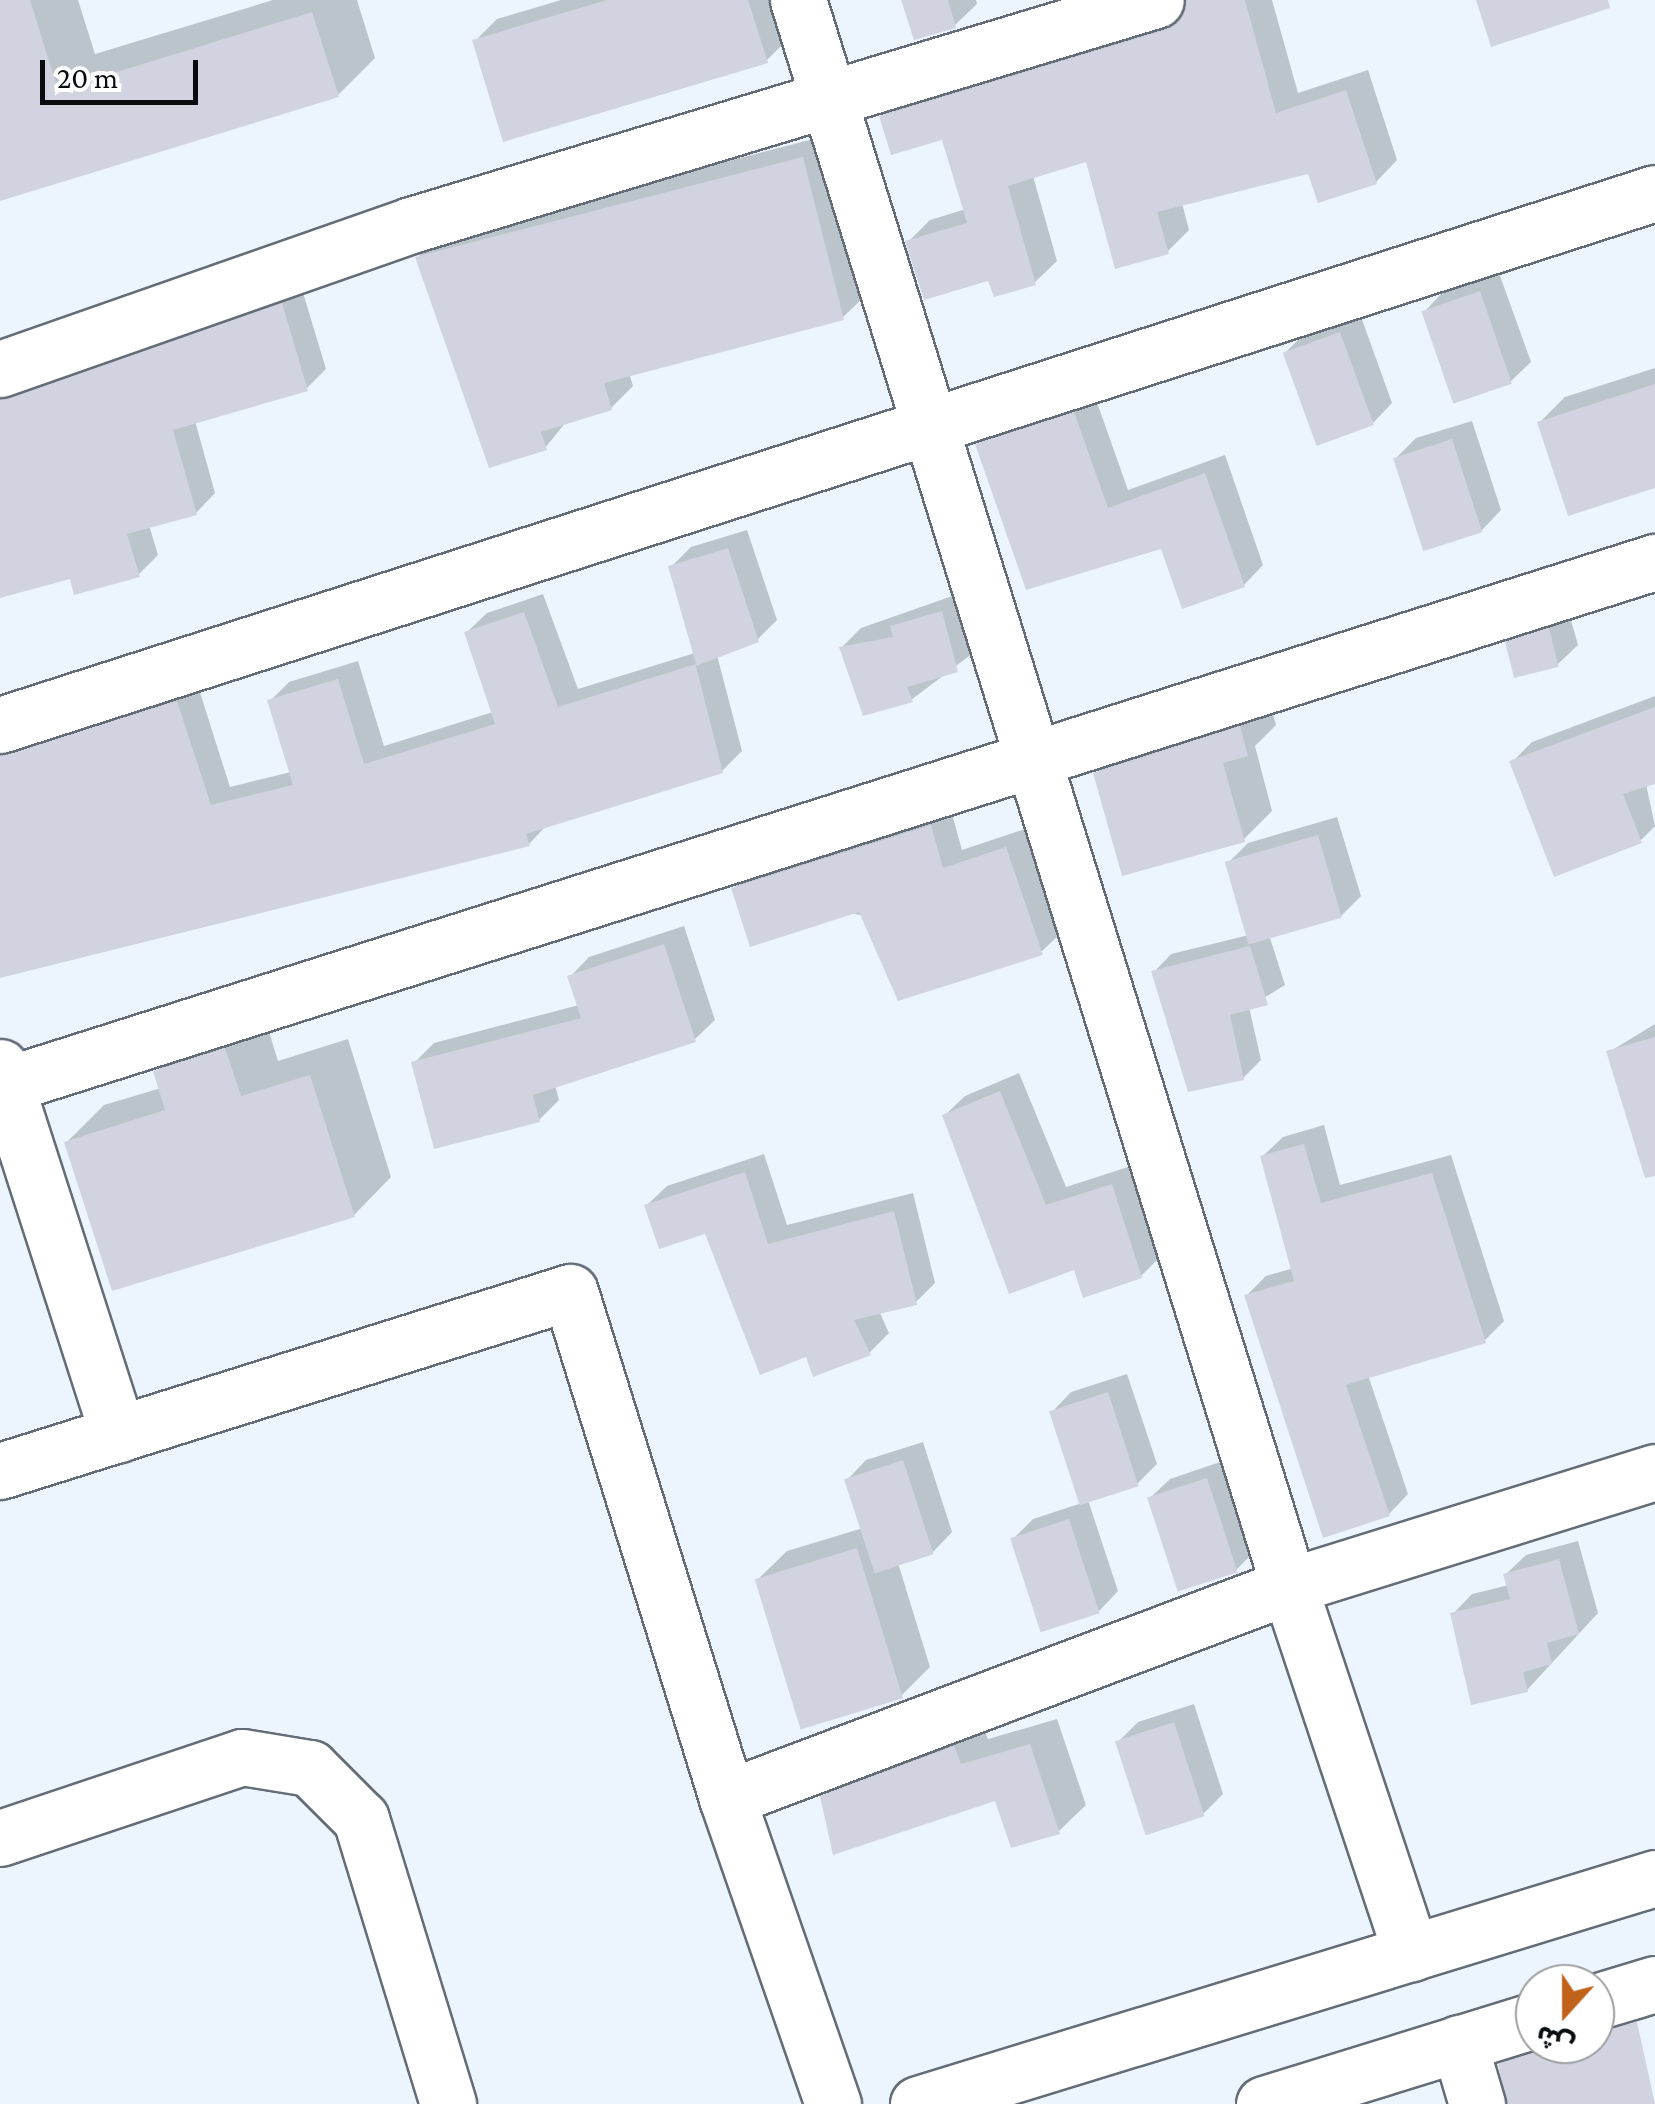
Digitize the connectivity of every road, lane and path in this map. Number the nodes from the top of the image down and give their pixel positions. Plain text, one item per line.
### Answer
1 (798, 0) edge
2 (1156, 0) edge
3 (826, 93) junction
4 (1655, 193) edge
5 (0, 369) edge
6 (932, 421) junction
7 (1655, 562) edge
8 (0, 725) edge
9 (1037, 756) junction
10 (3, 1076) edge
11 (118, 1434) junction
12 (0, 1471) edge
13 (1655, 1472) edge
14 (1289, 1586) junction
15 (726, 1798) junction
16 (0, 1838) edge
17 (1655, 1878) edge
18 (1411, 1952) junction
19 (1655, 1984) edge
20 (1615, 1996) edge
21 (1515, 2026) edge
22 (1458, 2042) junction
23 (448, 2104) edge
24 (833, 2104) edge
25 (918, 2104) edge
26 (1264, 2104) edge
27 (1476, 2104) edge

1 - 3 street
2 - 3 street
3 - 5 street
3 - 6 street
4 - 6 street
6 - 8 street
6 - 9 street
7 - 9 street
9 - 10 street
9 - 14 street
10 - 11 street
11 - 12 street
11 - 15 street
13 - 14 street
14 - 15 street
14 - 18 street
15 - 24 street
16 - 23 street
17 - 18 street
18 - 25 street
19 - 20 street
21 - 22 street
22 - 26 street
22 - 27 street

